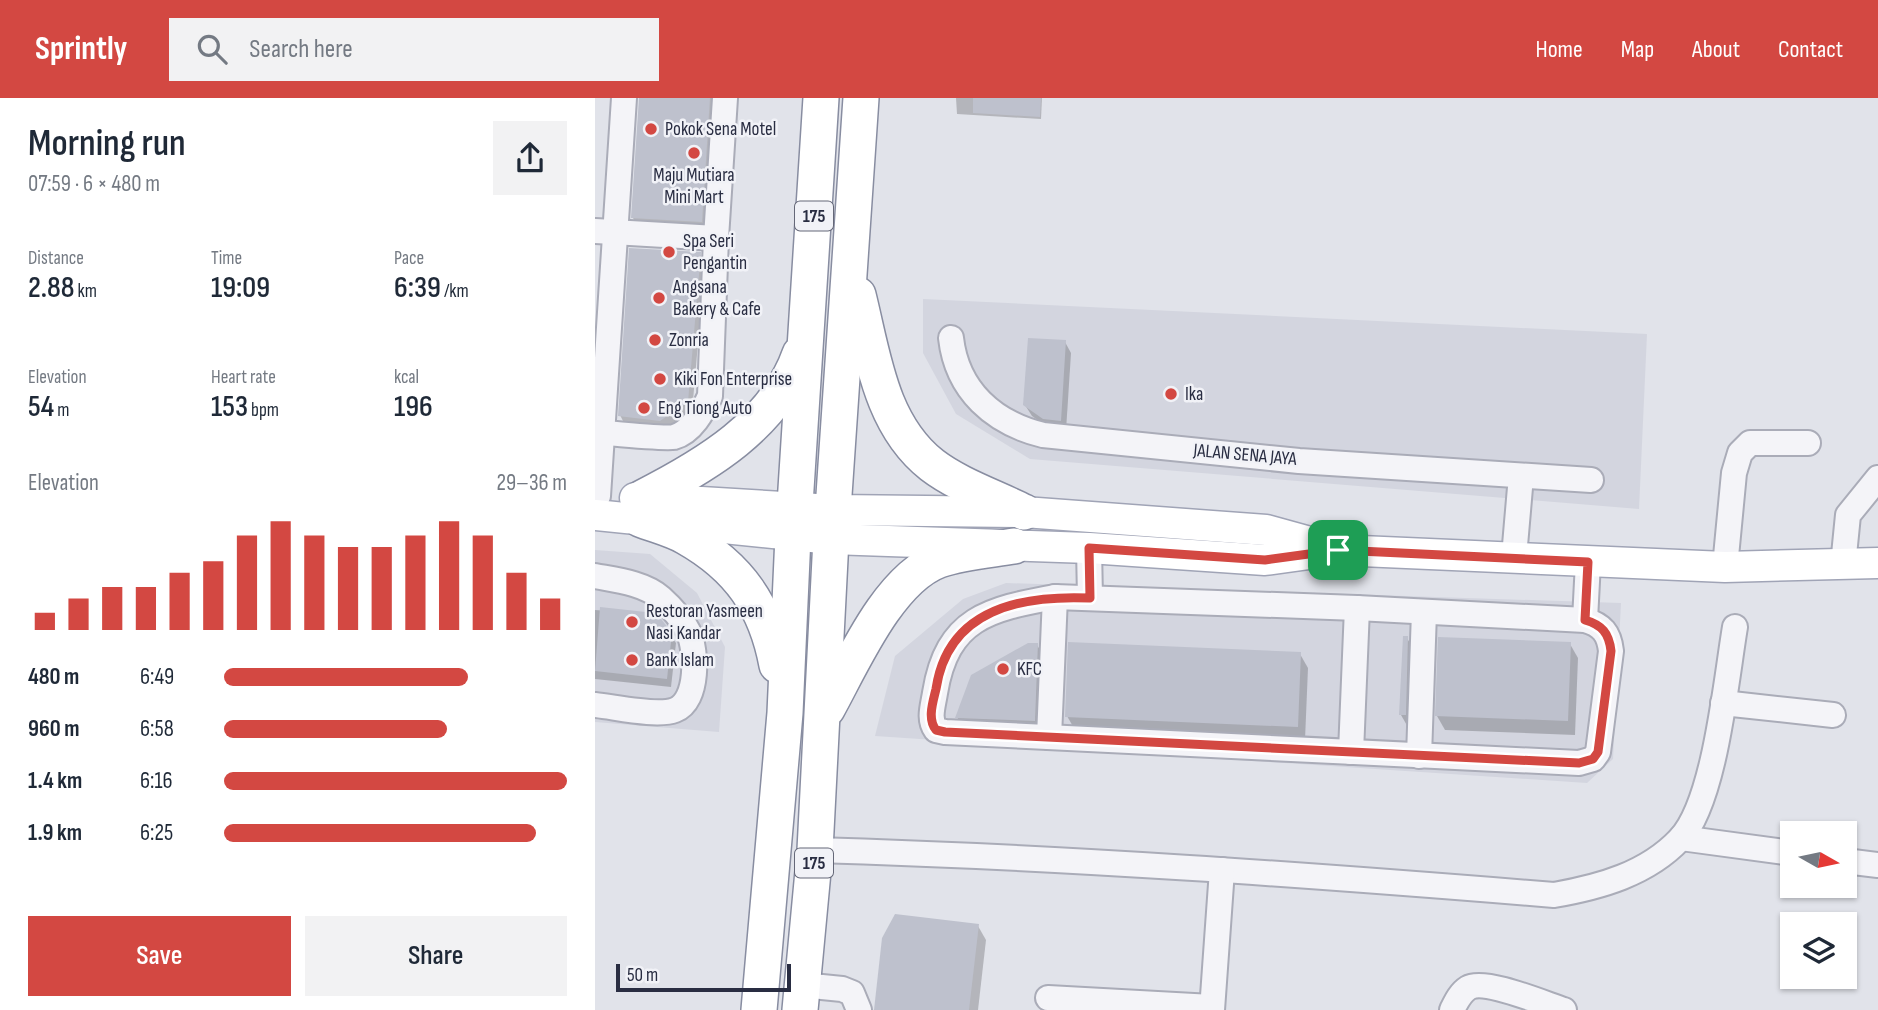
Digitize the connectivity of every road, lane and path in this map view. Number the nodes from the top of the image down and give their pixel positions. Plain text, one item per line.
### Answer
1 (624, 98) edge
2 (725, 98) edge
3 (821, 98) edge
4 (860, 98) edge
5 (605, 232) edge
6 (716, 239) junction
7 (850, 261) junction
8 (807, 334) junction
9 (951, 338) dead end
10 (599, 432) edge
11 (1808, 443) dead end
12 (1521, 476) junction
13 (1878, 478) edge
14 (1591, 480) dead end
15 (596, 502) edge
16 (641, 509) junction
17 (1024, 512) junction
18 (794, 521) junction
19 (833, 524) junction
20 (1014, 546) junction
21 (1089, 548) junction
22 (1338, 550) junction
23 (1514, 557) junction
24 (1588, 562) junction
25 (1878, 563) edge
26 (1843, 565) junction
27 (1725, 567) junction
28 (595, 581) edge
29 (1055, 597) junction
30 (1090, 598) junction
31 (1357, 608) junction
32 (1424, 612) junction
33 (1585, 620) junction
34 (1735, 627) dead end
35 (1723, 704) junction
36 (595, 705) edge
37 (786, 713) junction
38 (823, 715) junction
39 (1833, 715) dead end
40 (1049, 737) junction
41 (1351, 752) junction
42 (1419, 756) junction
43 (1681, 838) junction
44 (815, 850) junction
45 (1780, 851) edge
46 (1857, 862) edge
47 (1878, 865) edge
48 (1222, 870) junction
49 (801, 997) edge
50 (1048, 998) dead end
51 (1212, 1009) edge
52 (759, 1010) edge
53 (859, 1010) edge
54 (1452, 1010) edge
55 (1564, 1010) edge

1 - 5 street
2 - 6 street
3 - 8 highway, 175
4 - 7 highway, 175
5 - 6 street
5 - 10 street
6 - 10 street
7 - 17 highway
7 - 19 highway, 175
8 - 16 highway
8 - 18 highway, 175
9 - 12 street, JALAN SENA JAYA
10 - 15 street
11 - 27 street
12 - 14 street, JALAN SENA JAYA
12 - 23 street
13 - 26 street
15 - 16 main road
16 - 18 main road
16 - 37 highway
17 - 19 main road
17 - 22 main road
18 - 19 main road
18 - 37 highway, 175
19 - 20 main road
19 - 38 highway, 175
20 - 21 main road
20 - 38 highway
21 - 22 main road
21 - 30 street
22 - 23 main road
23 - 24 main road
24 - 27 main road
24 - 33 street
25 - 26 main road
26 - 27 main road
28 - 36 street
29 - 30 street
29 - 40 street
29 - 40 street
30 - 31 street
31 - 32 street
31 - 41 street
32 - 33 street
32 - 42 street
33 - 42 street
34 - 35 street
35 - 39 street
35 - 43 street
37 - 52 highway, 175
38 - 44 highway, 175
40 - 41 street
41 - 42 street
43 - 45 street
43 - 48 street
44 - 48 street
44 - 49 highway, 175
46 - 47 street
48 - 51 street
49 - 53 street
50 - 51 street
54 - 55 street

